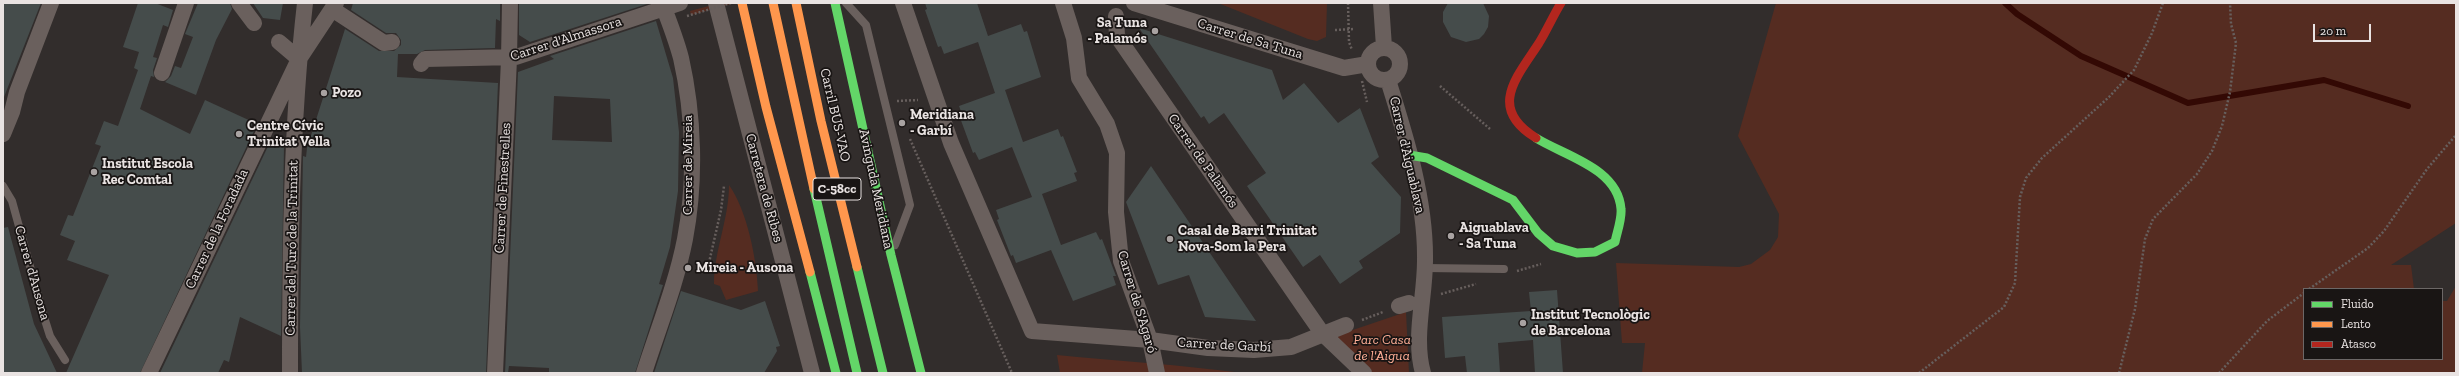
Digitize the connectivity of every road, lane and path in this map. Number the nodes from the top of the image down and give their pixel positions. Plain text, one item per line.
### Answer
1 (51, 3) edge
2 (186, 3) edge
3 (239, 3) edge
4 (305, 3) edge
5 (510, 3) edge
6 (716, 3) edge
7 (731, 3) edge
8 (742, 3) edge
9 (773, 3) edge
10 (796, 3) edge
11 (835, 3) edge
12 (846, 3) edge
13 (903, 3) edge
14 (1063, 3) edge
15 (1134, 3) edge
16 (1348, 3) edge
17 (1381, 3) edge
18 (1561, 3) edge
19 (2163, 3) edge
20 (2230, 3) edge
21 (663, 5) edge
22 (334, 6) edge
23 (683, 9) edge
24 (1116, 16) dead end
25 (252, 22) dead end
26 (1349, 29) junction
27 (1355, 29) dead end
28 (1335, 30) dead end
29 (1349, 42) dead end
30 (279, 44) dead end
31 (388, 44) dead end
32 (1384, 47) junction
33 (299, 59) junction
34 (509, 59) junction
35 (423, 62) dead end
36 (1368, 64) junction
37 (162, 73) dead end
38 (1388, 80) junction
39 (1440, 86) dead end
40 (1366, 95) dead end
41 (893, 96) dead end
42 (1367, 102) dead end
43 (898, 108) dead end
44 (8, 111) edge
45 (1490, 129) dead end
46 (3, 134) edge
47 (2456, 135) edge
48 (909, 136) dead end
49 (1409, 155) junction
50 (3, 186) edge
51 (724, 186) dead end
52 (891, 255) junction
53 (708, 266) dead end
54 (1425, 268) junction
55 (1504, 269) dead end
56 (2310, 288) edge
57 (2303, 294) edge
58 (1404, 305) dead end
59 (1346, 325) joint
60 (1322, 333) junction
61 (1150, 340) junction
62 (65, 360) dead end
63 (808, 371) edge
64 (149, 373) edge
65 (290, 373) edge
66 (495, 373) edge
67 (644, 373) edge
68 (836, 373) edge
69 (857, 373) edge
70 (883, 373) edge
71 (922, 373) edge
72 (1012, 373) edge
73 (1157, 373) edge
74 (1364, 373) edge
75 (1423, 373) edge
76 (1919, 373) edge
77 (2119, 373) edge
78 (2219, 373) edge

1 - 44 street
2 - 37 street
3 - 25 street
4 - 33 street, Carrer del Turó de la Trinitat
5 - 34 street, Carrer de Finestrelles
6 - 63 street, Carretera de Ribes
7 - 23 path, bridge
8 - 68 main road
9 - 69 main road
10 - 70 main road, Carril BUS-VAO / C-58cc
11 - 52 main road, Avinguda Meridiana
12 - 52 lane
13 - 61 street, Carrer de Garbí
14 - 61 street, Carrer de S'Agaró
15 - 36 street, Carrer de Sa Tuna
16 - 26 path
17 - 32 street
18 - 49 main road
19 - 76 path
20 - 77 path
21 - 23 street, Carrer d'Almassora
21 - 34 street, Carrer d'Almassora
21 - 67 street, Carrer de Mireia
22 - 31 street
22 - 33 street, Carrer de la Foradada
24 - 60 street, Carrer de Palamós
26 - 27 path
26 - 28 path
26 - 29 path
30 - 33 street
32 - 36 street
32 - 38 street, Carrer d'Aiguablava
33 - 64 street, Carrer de la Foradada
33 - 65 street, Carrer del Turó de la Trinitat
34 - 35 street, Carrer d'Almassora
34 - 66 street, Carrer de Finestrelles
36 - 38 street, Carrer d'Aiguablava
38 - 49 street, Carrer d'Aiguablava
39 - 45 path
40 - 42 path, Carrer d'Aiguablava
41 - 43 path
44 - 46 street
47 - 56 path
48 - 72 path
49 - 54 street, Carrer d'Aiguablava
50 - 62 lane, Carrer d'Ausona
51 - 53 path
52 - 71 main road, Avinguda Meridiana
54 - 55 lane
54 - 75 street, Carrer d'Aiguablava
57 - 78 path
58 - 59 path
59 - 60 street, Carrer de Garbí
60 - 61 street, Carrer de Garbí
60 - 74 street, Carrer de Palamós
61 - 73 street, Carrer de S'Agaró

